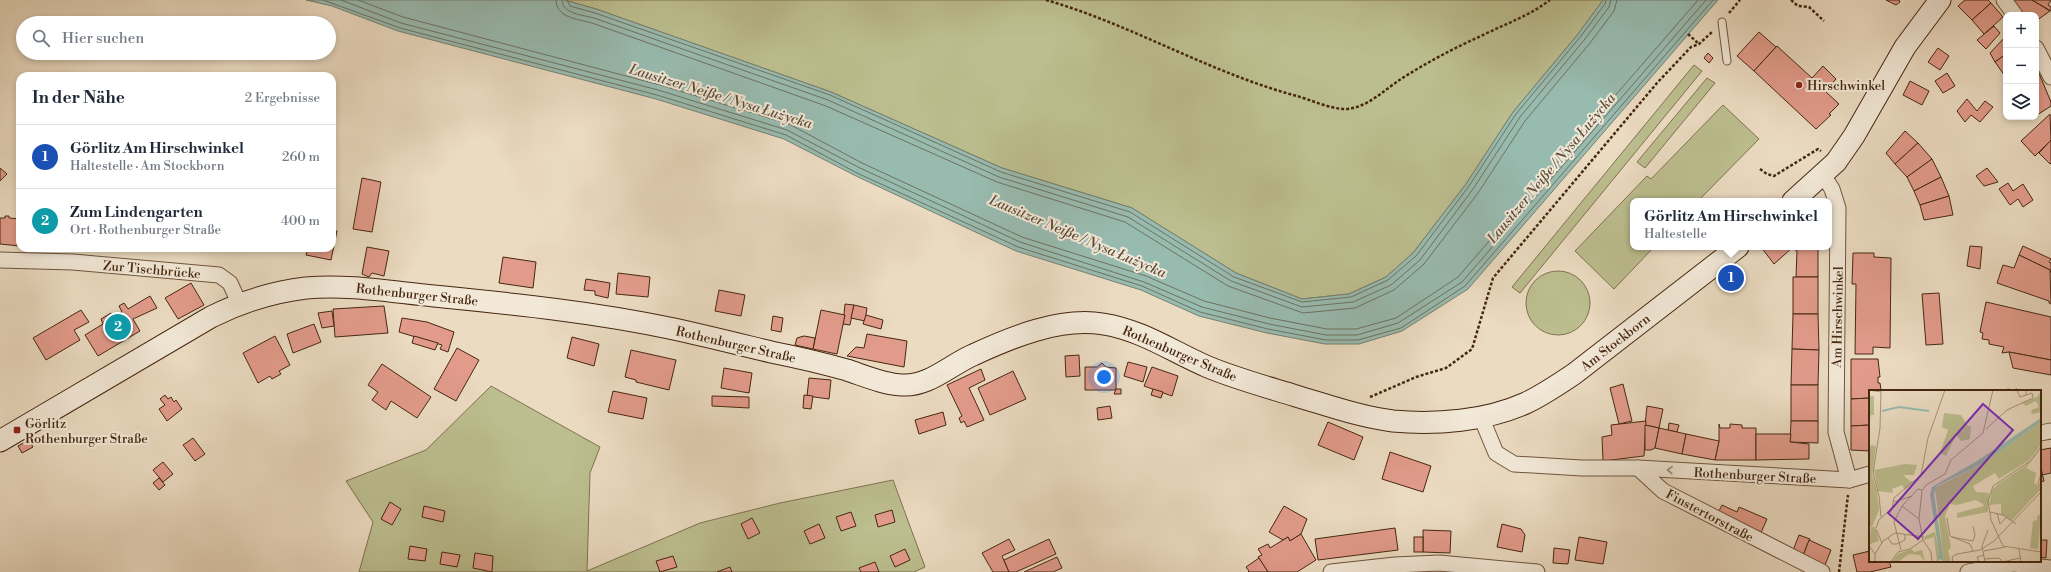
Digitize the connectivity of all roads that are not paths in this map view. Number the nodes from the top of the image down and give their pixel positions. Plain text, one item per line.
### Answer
1 (1940, 0) edge
2 (2004, 0) edge
3 (2013, 12) edge
4 (1722, 22) road end
5 (2039, 54) edge
6 (1727, 61) dead end
7 (2051, 77) edge
8 (1830, 168) junction
9 (1796, 198) edge
10 (1734, 250) edge
11 (0, 260) edge
12 (239, 303) junction
13 (1481, 417) junction
14 (2051, 431) edge
15 (2041, 433) edge
16 (0, 441) edge
17 (1638, 468) junction
18 (1869, 474) edge
19 (1849, 480) junction
20 (2051, 568) edge
21 (1331, 572) edge
22 (1537, 572) edge
23 (1822, 572) edge
24 (1968, 572) edge

1 - 8 street
2 - 3 street
4 - 6 lane
5 - 7 street
8 - 9 street
8 - 19 street, Am Hirschwinkel
10 - 13 street, Am Stockborn
11 - 12 street, Zur Tischbrücke
12 - 13 street, Rothenburger Straße
12 - 16 street, Rothenburger Straße
13 - 17 street
14 - 15 street
19 -> 17 street, Rothenburger Straße
17 - 23 street, Finstertorstraße
18 - 19 street, Rothenburger Straße
20 - 24 street
21 - 22 street

